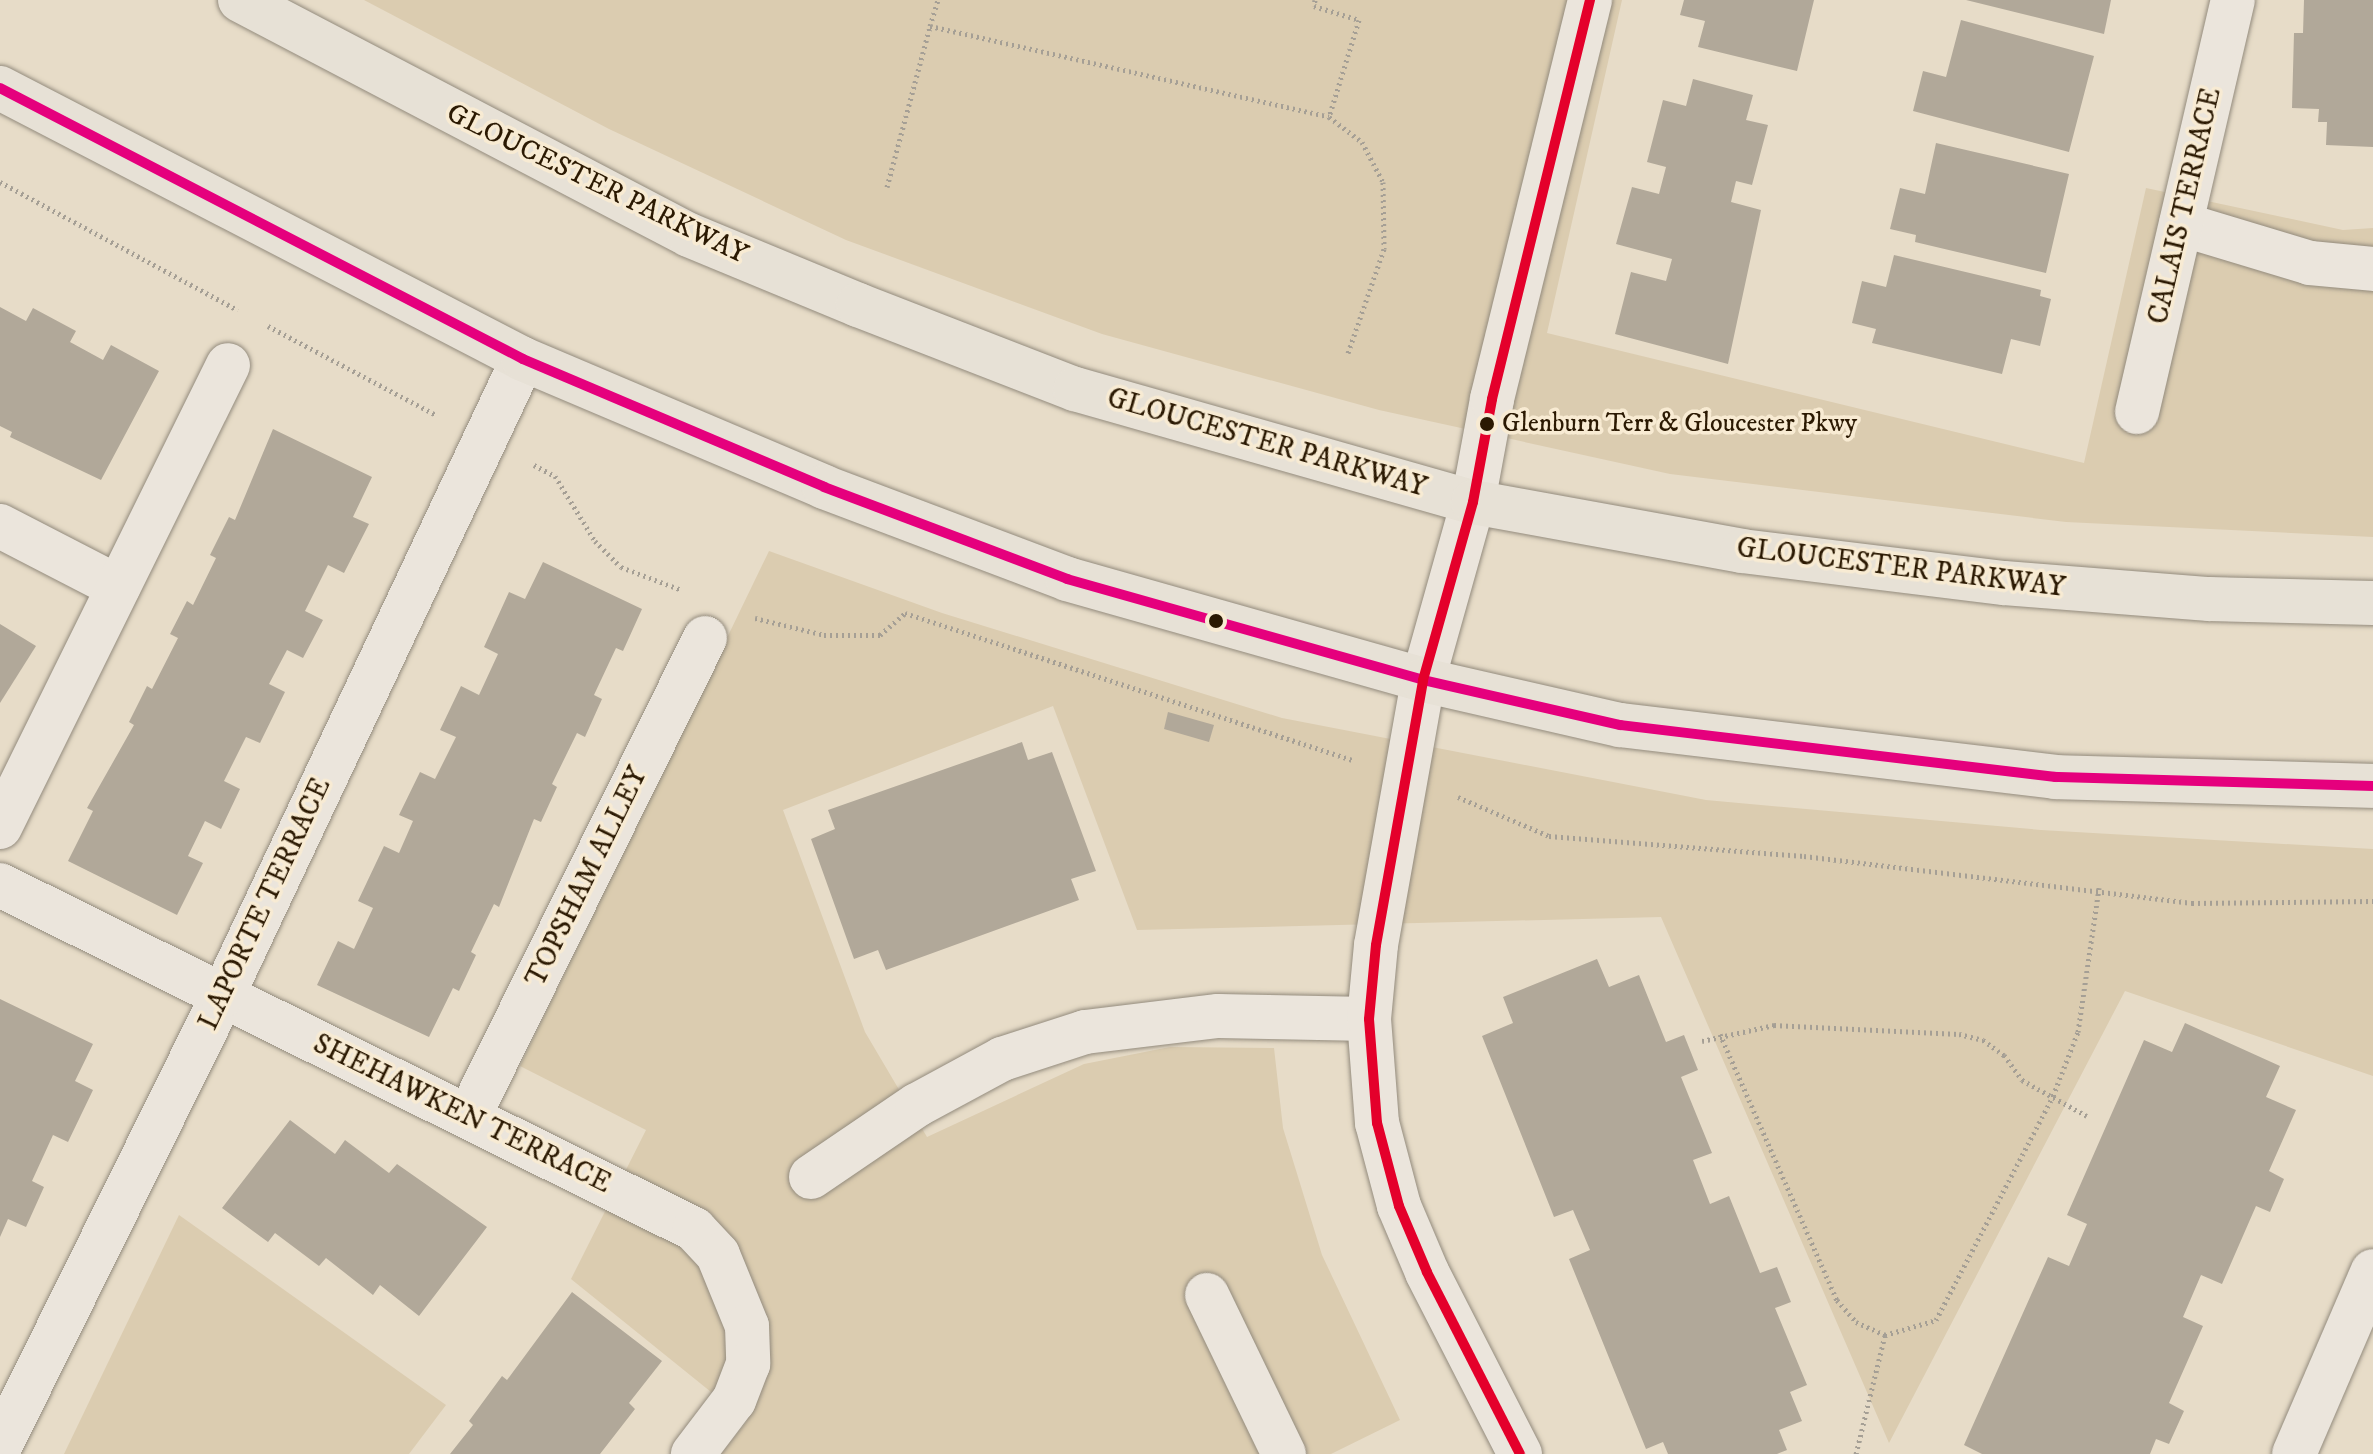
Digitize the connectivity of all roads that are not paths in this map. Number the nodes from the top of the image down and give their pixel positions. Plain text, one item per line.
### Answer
1 (240, 0) edge
2 (1590, 0) edge
3 (2233, 0) edge
4 (0, 88) edge
5 (2181, 224) junction
6 (2373, 269) edge
7 (523, 359) junction
8 (228, 365) dead end
9 (2137, 412) dead end
10 (1473, 502) junction
11 (0, 526) edge
12 (118, 587) junction
13 (2373, 603) edge
14 (705, 638) dead end
15 (1423, 680) junction
16 (2373, 786) edge
17 (0, 827) edge
18 (0, 885) edge
19 (223, 995) junction
20 (1369, 1019) junction
21 (469, 1116) junction
22 (811, 1177) dead end
23 (2373, 1271) edge
24 (1207, 1295) dead end
25 (0, 1446) edge
26 (693, 1454) edge
27 (1284, 1454) edge
28 (1520, 1454) edge
29 (2294, 1454) edge

1 - 10 main road, GLOUCESTER PARKWAY
2 - 10 street
3 - 5 street, CALAIS TERRACE
4 - 7 main road
5 - 6 street
5 - 9 street, CALAIS TERRACE
7 - 15 main road
7 - 19 street, LAPORTE TERRACE
8 - 12 street
10 - 13 main road, GLOUCESTER PARKWAY
10 - 15 street
11 - 12 street
12 - 17 street
14 - 21 street, TOPSHAM ALLEY
15 - 16 main road
15 - 20 street
18 - 19 street, SHEHAWKEN TERRACE
19 - 21 street, SHEHAWKEN TERRACE
19 - 25 street, LAPORTE TERRACE
20 - 22 street
20 - 28 street
21 - 26 street, SHEHAWKEN TERRACE
23 - 29 street
24 - 27 street

